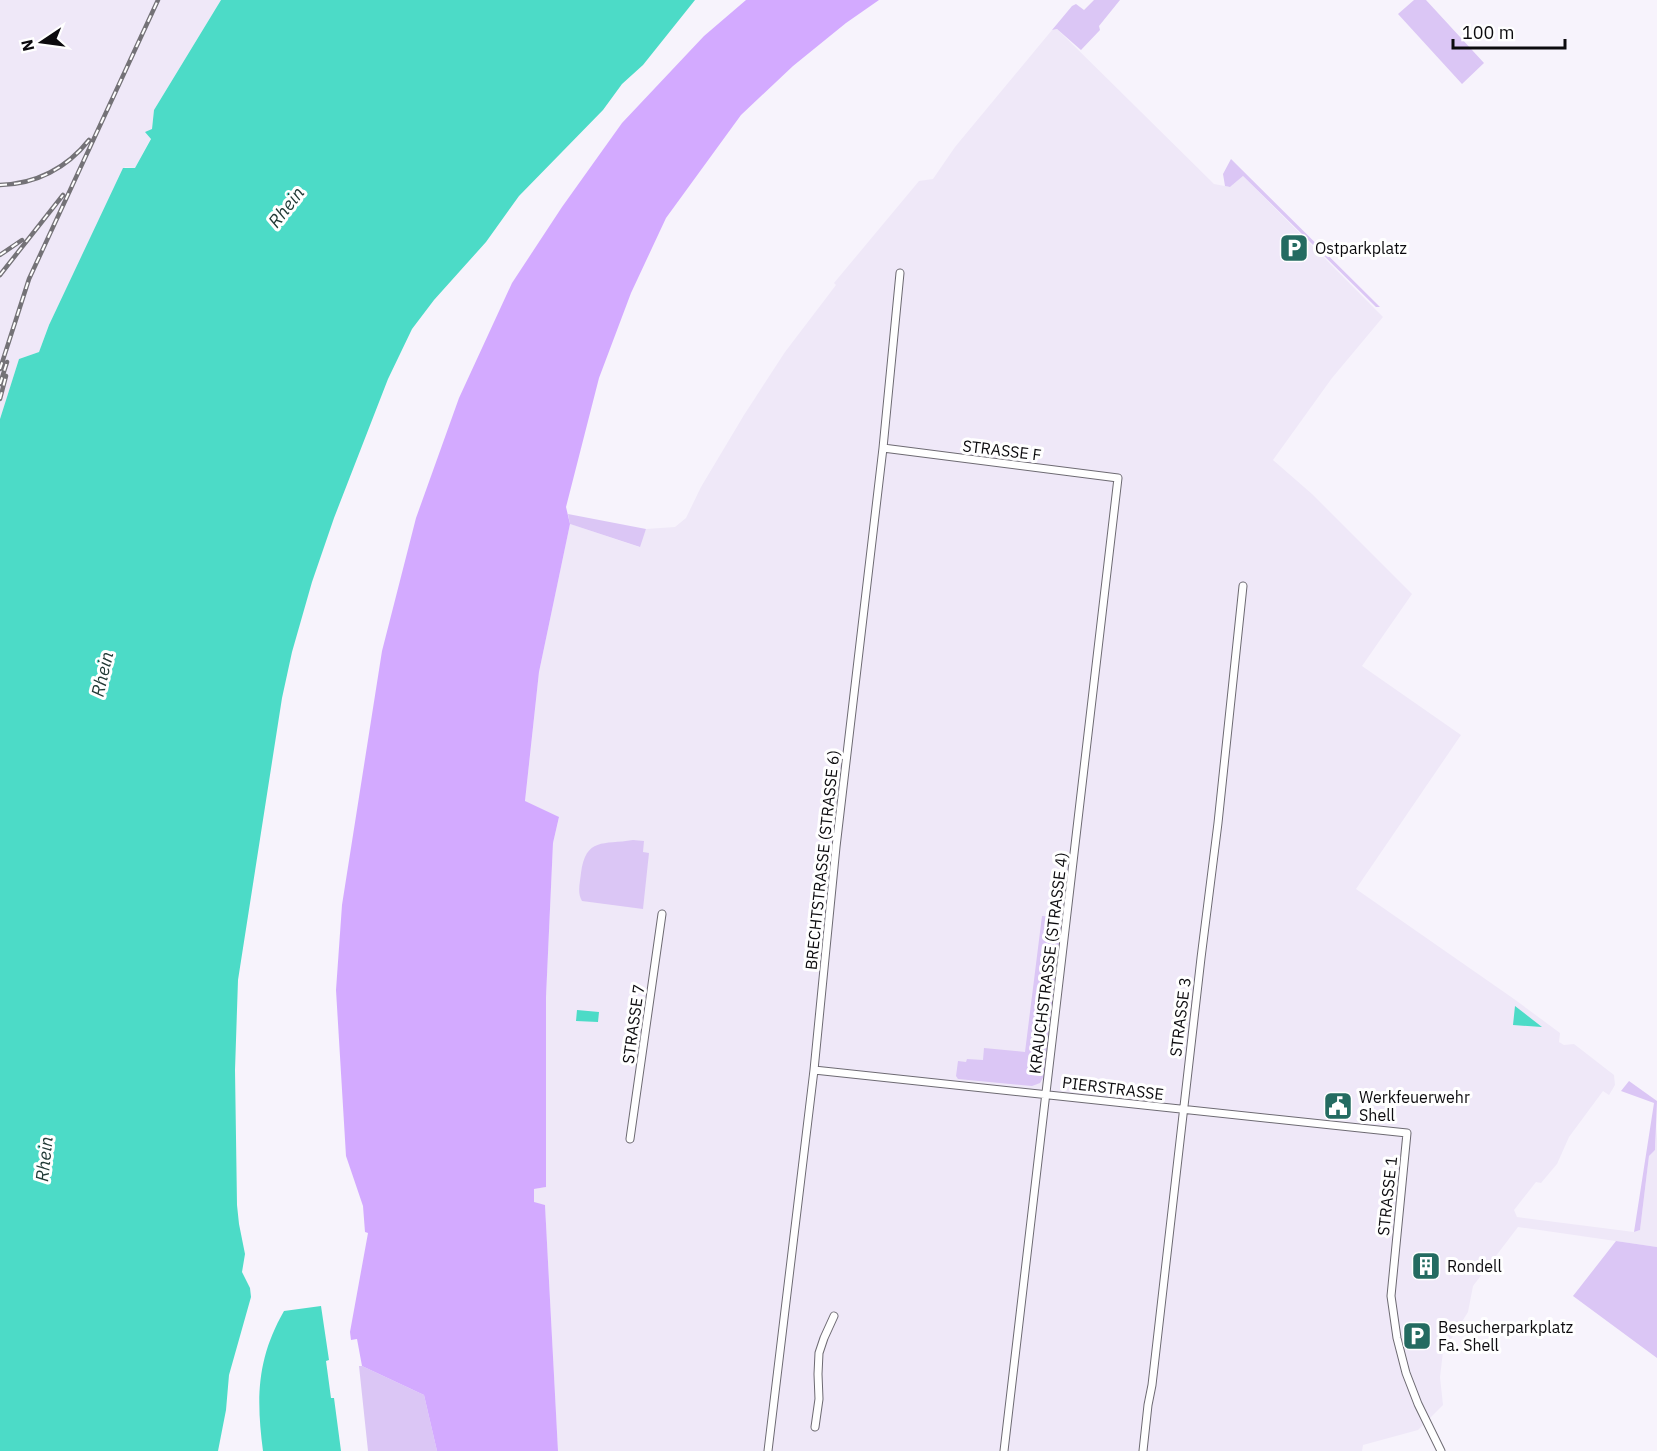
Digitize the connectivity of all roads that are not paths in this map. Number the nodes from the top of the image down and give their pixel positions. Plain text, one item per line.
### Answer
1 (900, 273) dead end
2 (883, 448) junction
3 (1118, 478) joint
4 (1243, 586) dead end
5 (662, 914) dead end
6 (814, 1070) junction
7 (1046, 1093) junction
8 (1183, 1110) junction
9 (1407, 1133) joint
10 (630, 1138) dead end
11 (834, 1316) dead end
12 (815, 1427) dead end
13 (768, 1451) edge
14 (1004, 1451) edge
15 (1143, 1451) edge
16 (1441, 1451) edge

1 - 2 street, BRECHTSTRASSE (STRASSE 6)
2 - 3 street, STRASSE F
2 - 6 street, BRECHTSTRASSE (STRASSE 6)
3 - 7 street, KRAUCHSTRASSE (STRASSE 4)
4 - 8 street, STRASSE 3
5 - 10 street, STRASSE 7
6 - 7 street, PIERSTRASSE
6 - 13 street, BRECHTSTRASSE (STRASSE 6)
7 - 8 street, PIERSTRASSE
7 - 14 street, KRAUCHSTRASSE (STRASSE 4)
8 - 9 street, PIERSTRASSE
8 - 15 street, STRASSE 3
9 - 16 street, STRASSE 1
11 - 12 street

